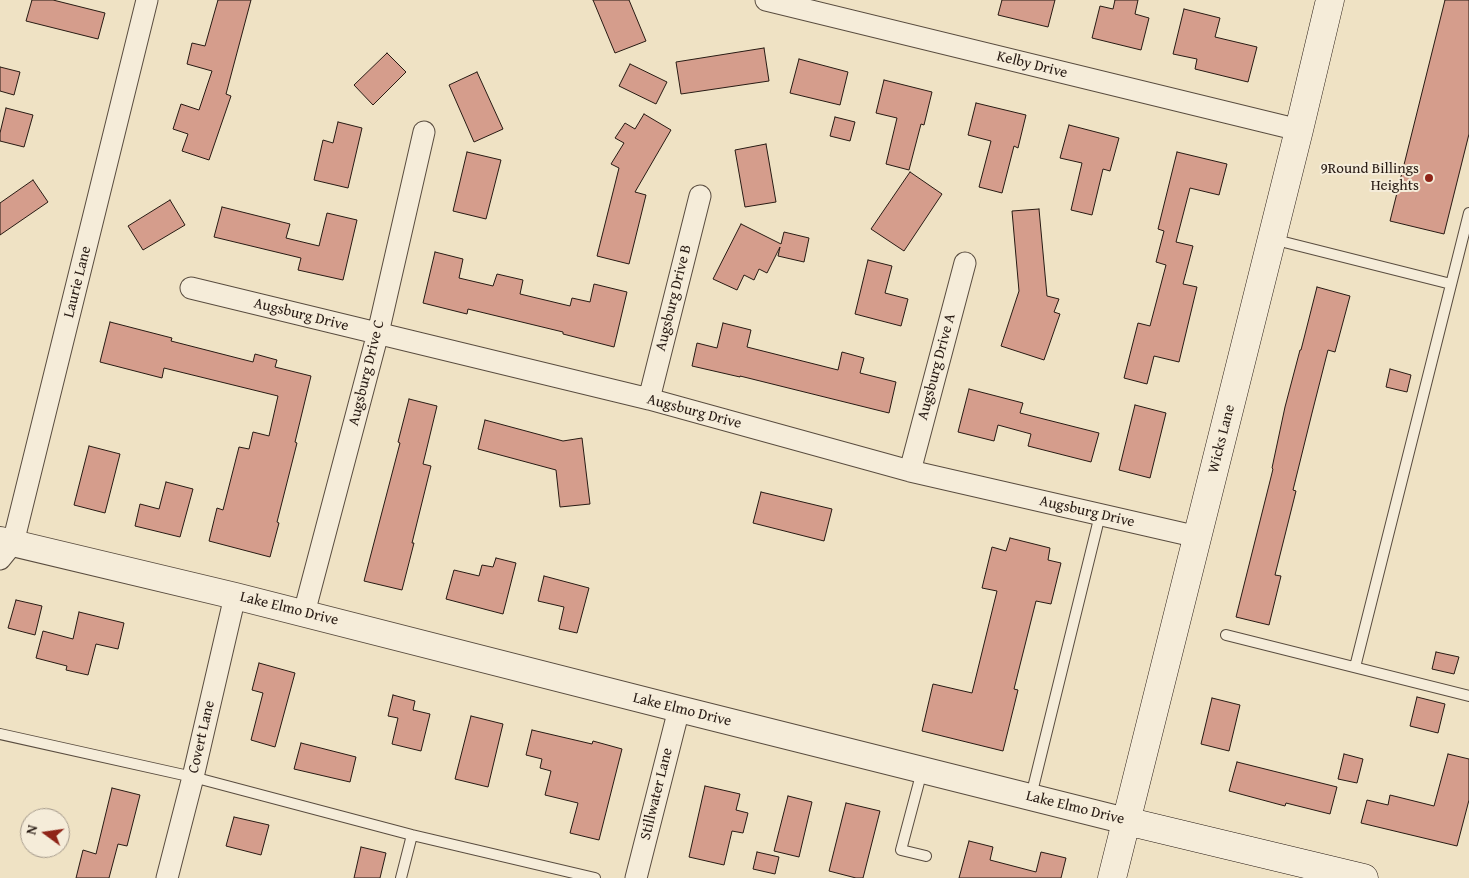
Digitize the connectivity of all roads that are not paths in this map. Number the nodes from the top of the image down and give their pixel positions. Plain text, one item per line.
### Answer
1 (148, 0) edge
2 (766, 0) edge
3 (1330, 0) edge
4 (1299, 130) junction
5 (424, 132) dead end
6 (700, 196) dead end
7 (1469, 213) edge
8 (1271, 239) junction
9 (964, 262) dead end
10 (1451, 284) junction
11 (191, 288) dead end
12 (378, 333) junction
13 (649, 399) junction
14 (910, 471) junction
15 (1100, 514) junction
16 (1198, 537) junction
17 (4, 548) edge
18 (235, 596) junction
19 (304, 613) junction
20 (1226, 635) dead end
21 (1355, 667) junction
22 (1469, 696) edge
23 (679, 709) junction
24 (0, 734) edge
25 (922, 770) junction
26 (193, 777) junction
27 (1031, 797) junction
28 (1126, 821) junction
29 (412, 835) junction
30 (926, 856) dead end
31 (167, 878) edge
32 (401, 878) edge
33 (595, 878) edge
34 (636, 878) edge
35 (1112, 878) edge
36 (1364, 878) edge

1 - 17 street, Laurie Lane
2 - 4 street, Kelby Drive
3 - 4 main road, Wicks Lane
4 - 8 main road, Wicks Lane
5 - 12 street, Augsburg Drive C
6 - 13 street, Augsburg Drive B
7 - 10 lane
8 - 10 lane
8 - 16 main road, Wicks Lane
9 - 14 street, Augsburg Drive A
10 - 21 lane
11 - 12 street, Augsburg Drive
12 - 13 street, Augsburg Drive
12 - 19 street, Augsburg Drive C
13 - 14 street, Augsburg Drive
14 - 15 street, Augsburg Drive
15 - 16 street, Augsburg Drive
15 - 27 lane
16 - 28 main road, Wicks Lane
17 - 18 street, Lake Elmo Drive
18 - 19 street, Lake Elmo Drive
18 - 26 street, Covert Lane
19 - 23 street, Lake Elmo Drive
20 - 21 lane
21 - 22 lane
23 - 25 street, Lake Elmo Drive
23 - 34 street, Stillwater Lane
24 - 26 lane
25 - 27 street, Lake Elmo Drive
25 - 30 lane
26 - 29 lane
26 - 31 street, Covert Lane
27 - 28 street, Lake Elmo Drive
28 - 35 main road, Wicks Lane
28 - 36 main road, Lake Elmo Drive
29 - 32 lane
29 - 33 lane

